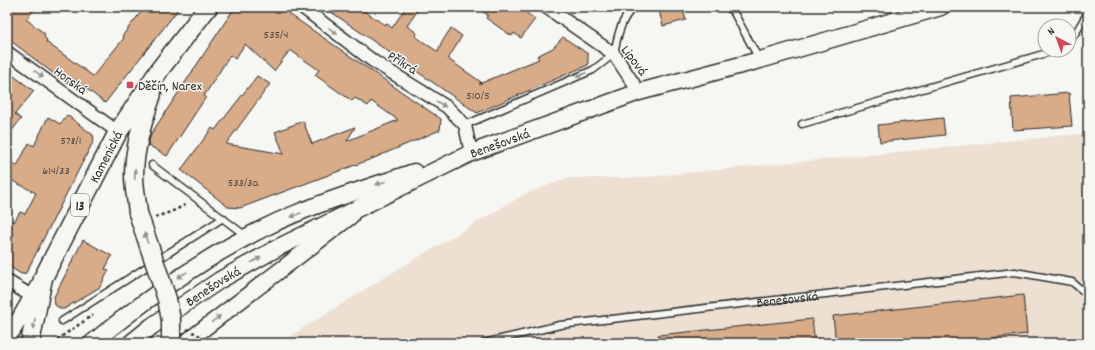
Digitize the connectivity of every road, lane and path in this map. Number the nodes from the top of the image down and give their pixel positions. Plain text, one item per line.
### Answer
1 (208, 7) edge
2 (302, 7) edge
3 (546, 7) edge
4 (634, 7) edge
5 (728, 7) edge
6 (940, 7) edge
7 (563, 12) edge
8 (1088, 12) edge
9 (1077, 31) edge
10 (7, 52) edge
11 (614, 54) junction
12 (1037, 56) edge
13 (760, 60) junction
14 (160, 70) junction
15 (640, 92) junction
16 (802, 124) dead end
17 (465, 125) junction
18 (118, 132) junction
19 (471, 153) junction
20 (152, 165) dead end
21 (198, 199) junction
22 (365, 206) junction
23 (156, 216) dead end
24 (222, 218) junction
25 (247, 237) junction
26 (43, 278) junction
27 (7, 280) edge
28 (1088, 295) edge
29 (33, 297) junction
30 (62, 321) dead end
31 (7, 337) edge
32 (30, 343) edge
33 (92, 343) edge
34 (130, 343) edge
35 (171, 343) edge
36 (185, 343) edge
37 (484, 343) edge

1 - 14 main road, Kamenická / 13
2 -> 17 street, Příkrá
3 - 7 street, Lipová
4 - 11 lane
5 - 13 lane
6 - 13 main road, Benešovská
7 - 11 street, Lipová
8 - 9 lane
10 -> 18 street, Horská
11 - 15 street, Lipová
11 -> 17 lane
12 - 16 lane
13 - 15 main road, Benešovská
14 - 18 main road, Kamenická / 13
35 -> 14 main road, 13, bridge
15 - 19 main road, Benešovská
17 - 19 street
18 - 26 main road, Kamenická / 13
19 - 22 main road, Benešovská
19 -> 25 main road
20 - 21 lane
21 - 23 path
21 - 24 lane
34 -> 22 main road, Benešovská
36 -> 22 street, Benešovská
24 - 25 lane
24 - 30 lane
25 -> 33 main road
26 - 29 street, Kamenická
26 -> 32 main road, 13
27 - 29 street
28 - 37 lane, Benešovská
29 - 31 street, Kamenická

